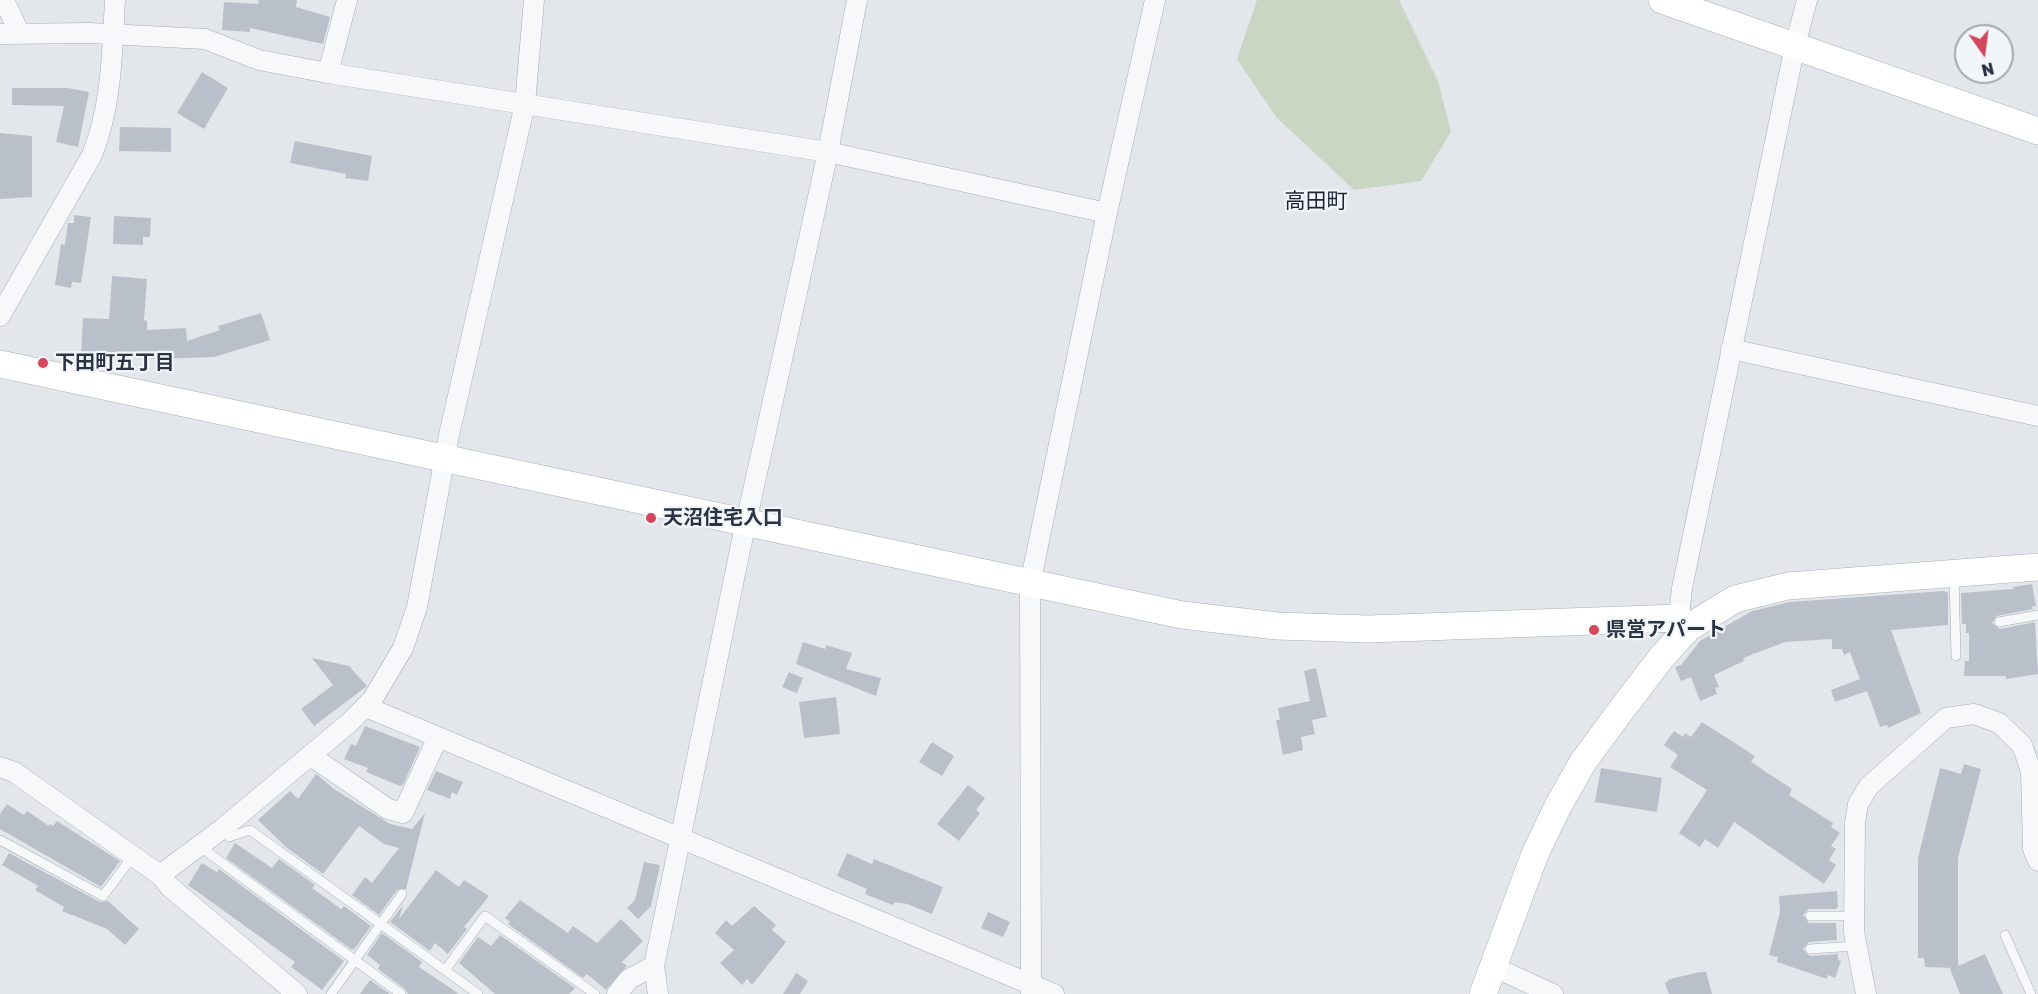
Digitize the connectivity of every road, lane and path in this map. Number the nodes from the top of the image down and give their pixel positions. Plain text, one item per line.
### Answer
1 (4, 0) edge
2 (115, 0) edge
3 (346, 0) edge
4 (534, 0) edge
5 (857, 0) edge
6 (1155, 0) edge
7 (1662, 0) edge
8 (1808, 0) edge
9 (0, 34) edge
10 (20, 34) junction
11 (113, 35) junction
12 (1795, 46) junction
13 (328, 73) junction
14 (525, 104) junction
15 (2038, 131) edge
16 (828, 152) junction
17 (1107, 213) junction
18 (0, 316) edge
19 (1731, 349) junction
20 (0, 364) edge
21 (2038, 416) edge
22 (445, 459) junction
23 (747, 522) junction
24 (2038, 567) edge
25 (1954, 573) junction
26 (1030, 584) junction
27 (2038, 615) edge
28 (1999, 622) dead end
29 (1684, 623) junction
30 (1956, 656) dead end
31 (366, 707) junction
32 (438, 737) junction
33 (311, 756) junction
34 (0, 767) edge
35 (222, 829) junction
36 (682, 839) junction
37 (0, 840) edge
38 (199, 846) junction
39 (133, 856) junction
40 (2038, 861) edge
41 (160, 875) junction
42 (402, 894) dead end
43 (1810, 916) dead end
44 (1854, 916) junction
45 (381, 924) junction
46 (2005, 935) dead end
47 (1856, 946) junction
48 (1810, 949) dead end
49 (355, 960) junction
50 (654, 966) junction
51 (1494, 967) junction
52 (446, 969) junction
53 (1031, 989) edge
54 (290, 992) edge
55 (331, 994) edge
56 (401, 994) edge
57 (478, 994) edge
58 (595, 994) edge
59 (617, 994) edge
60 (658, 994) edge
61 (1054, 994) edge
62 (1484, 994) edge
63 (1553, 994) edge
64 (1866, 994) edge
65 (2031, 994) edge

1 - 10 street
2 - 11 street
3 - 13 street
4 - 14 street
5 - 16 street
6 - 17 street
7 - 12 street
8 - 12 street
9 - 10 street
10 - 11 street
11 - 13 street
11 - 18 street
12 - 15 street
12 - 19 street
13 - 14 street
14 - 16 street
14 - 22 street
16 - 17 street
16 - 23 street
17 - 26 street
19 - 21 street
19 - 29 street
20 - 22 street
22 - 23 street
22 - 31 street
23 - 26 street
23 - 36 street
24 - 25 street
25 - 29 street
25 - 30 lane
26 - 29 street
26 - 53 street
27 - 28 lane
29 - 51 street
31 - 32 street
31 - 33 street
32 - 33 street
32 - 36 street
33 - 35 street
34 - 39 street
35 - 38 street
35 - 45 lane
36 - 50 street
36 - 53 street
37 - 39 lane
38 - 41 street
38 - 49 lane
39 - 41 street
40 - 44 street
41 - 54 street
42 - 45 lane
43 - 44 lane
44 - 47 street
45 - 49 lane
45 - 52 lane
46 - 65 lane
47 - 48 lane
47 - 64 street
49 - 55 lane
49 - 56 lane
50 - 59 street
50 - 60 street
51 - 62 street
51 - 63 street
52 - 57 lane
52 - 58 lane
53 - 61 street

